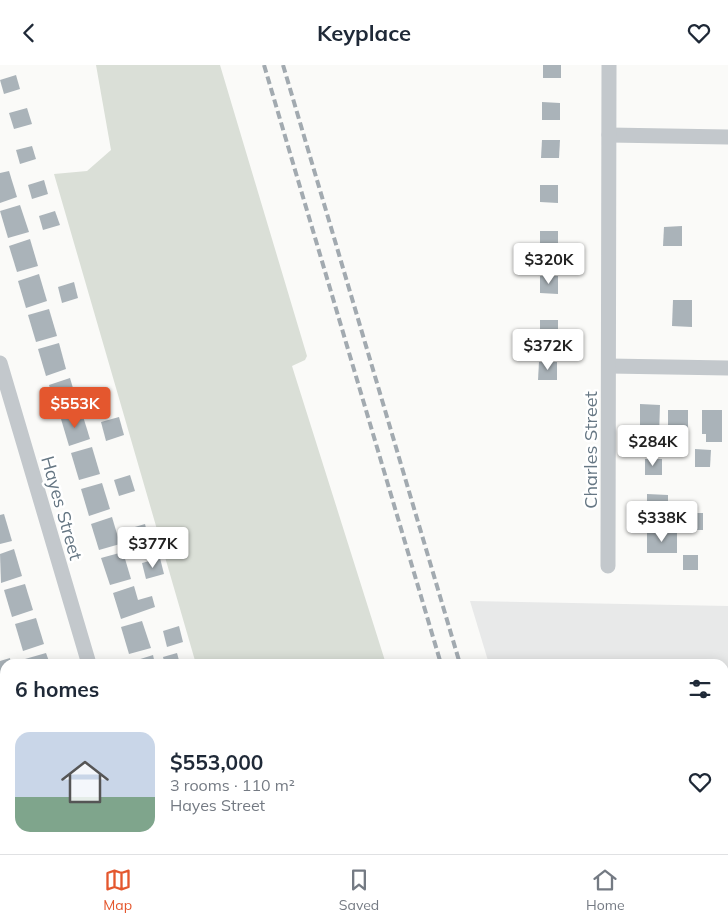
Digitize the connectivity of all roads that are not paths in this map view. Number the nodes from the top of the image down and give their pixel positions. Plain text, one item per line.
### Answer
1 (609, 65) edge
2 (609, 135) junction
3 (728, 137) edge
4 (0, 363) edge
5 (609, 366) junction
6 (728, 368) edge
7 (608, 566) dead end
8 (88, 659) edge

1 - 2 street, Charles Street
2 - 3 street
2 - 5 street, Charles Street
4 - 8 street, Hayes Street
5 - 6 street
5 - 7 street, Charles Street

